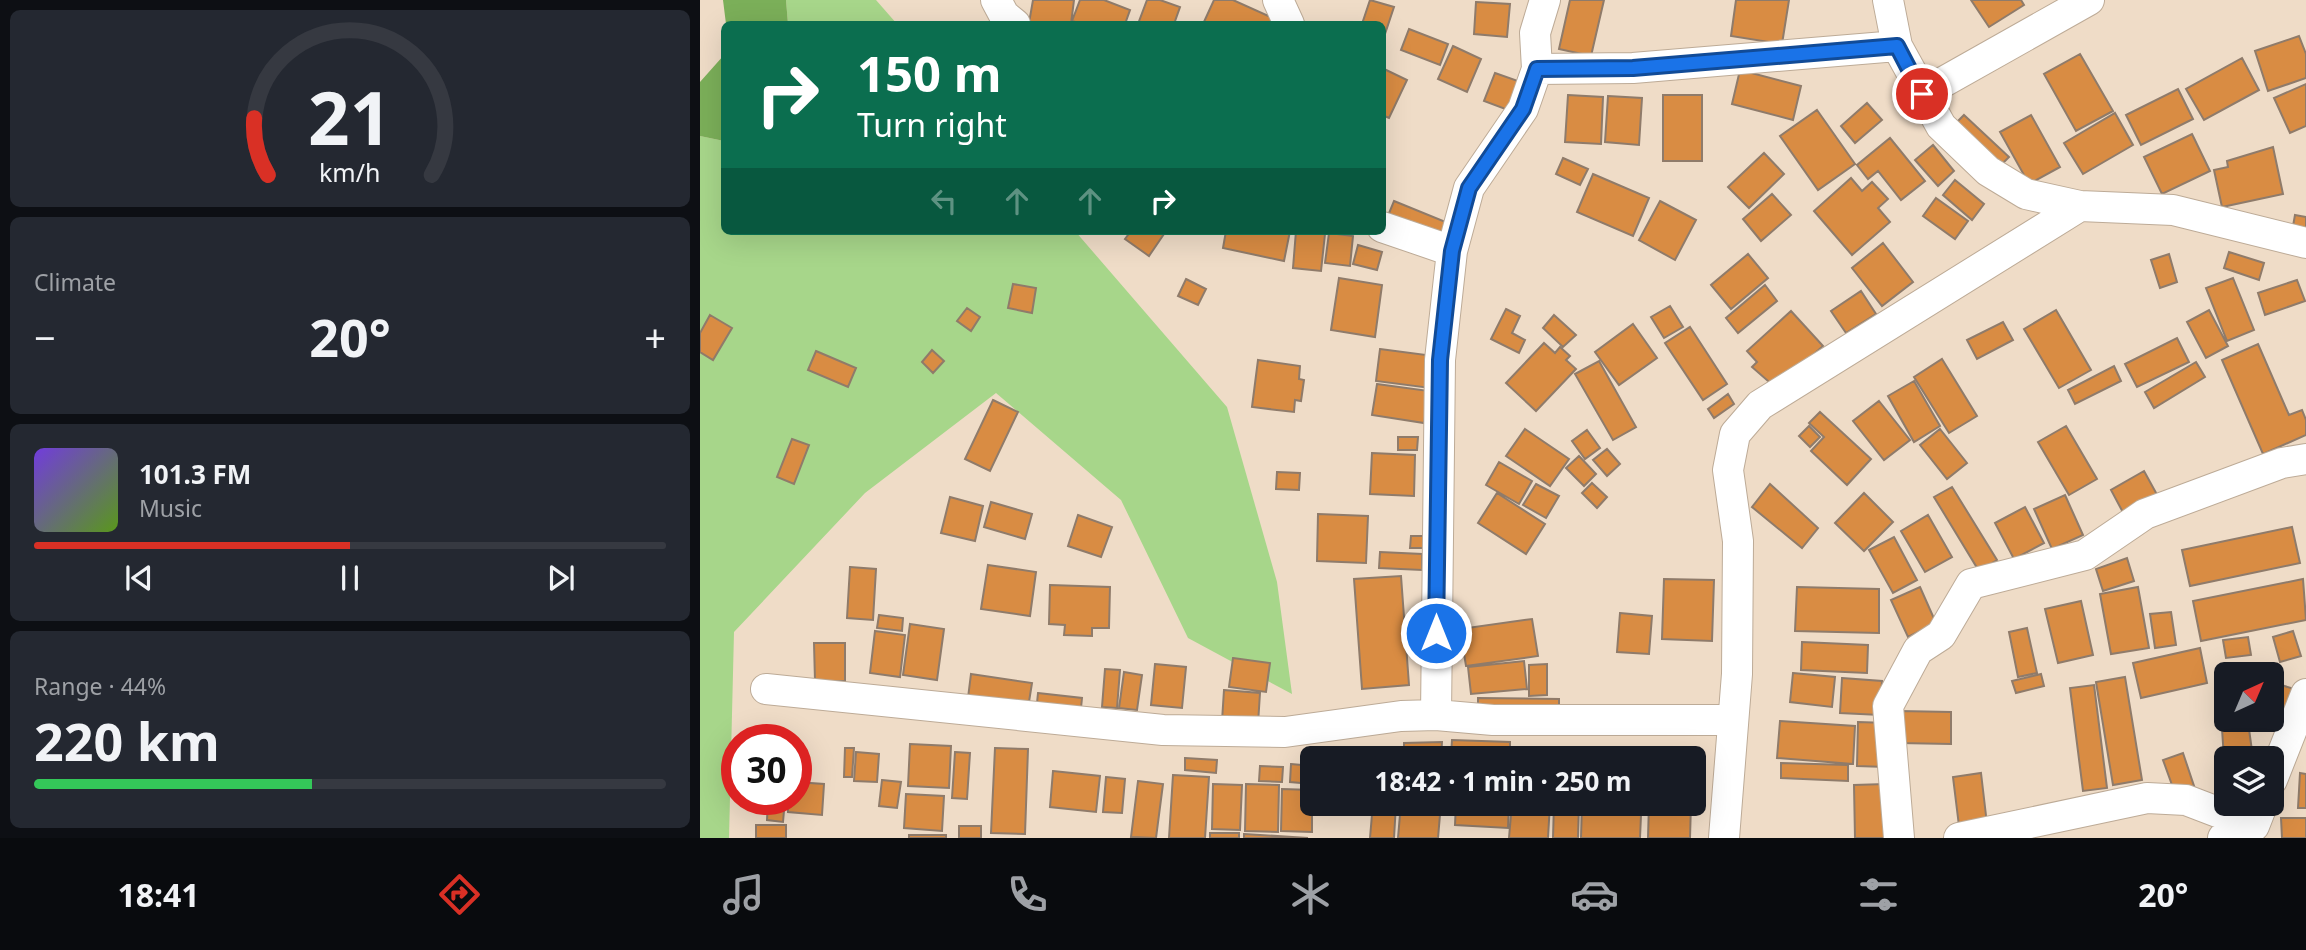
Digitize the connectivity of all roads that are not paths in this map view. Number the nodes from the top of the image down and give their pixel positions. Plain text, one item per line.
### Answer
1 (996, 0) edge
2 (1278, 0) edge
3 (1545, 0) edge
4 (1888, 0) edge
5 (2089, 0) edge
6 (1011, 21) edge
7 (1288, 21) edge
8 (1897, 46) junction
9 (1537, 69) junction
10 (1922, 94) junction
11 (2080, 205) junction
12 (1386, 228) edge
13 (2306, 243) edge
14 (1452, 251) junction
15 (2306, 458) edge
16 (766, 689) dead end
17 (2306, 694) edge
18 (1436, 715) junction
19 (1733, 720) junction
20 (2284, 750) edge
21 (2214, 806) edge
22 (2256, 816) edge
23 (1724, 838) edge
24 (1899, 838) edge
25 (1959, 838) edge
26 (2223, 838) edge

1 - 6 street
2 - 7 street
3 - 9 street
4 - 8 street
5 - 10 street
8 - 9 street
8 - 10 street
9 - 14 street
10 - 11 street
11 - 13 street
11 - 19 street
12 - 14 street
14 - 18 street
15 - 24 street
16 - 18 street
17 - 20 street
18 - 19 street
19 - 23 street
21 - 25 street
22 - 26 street

